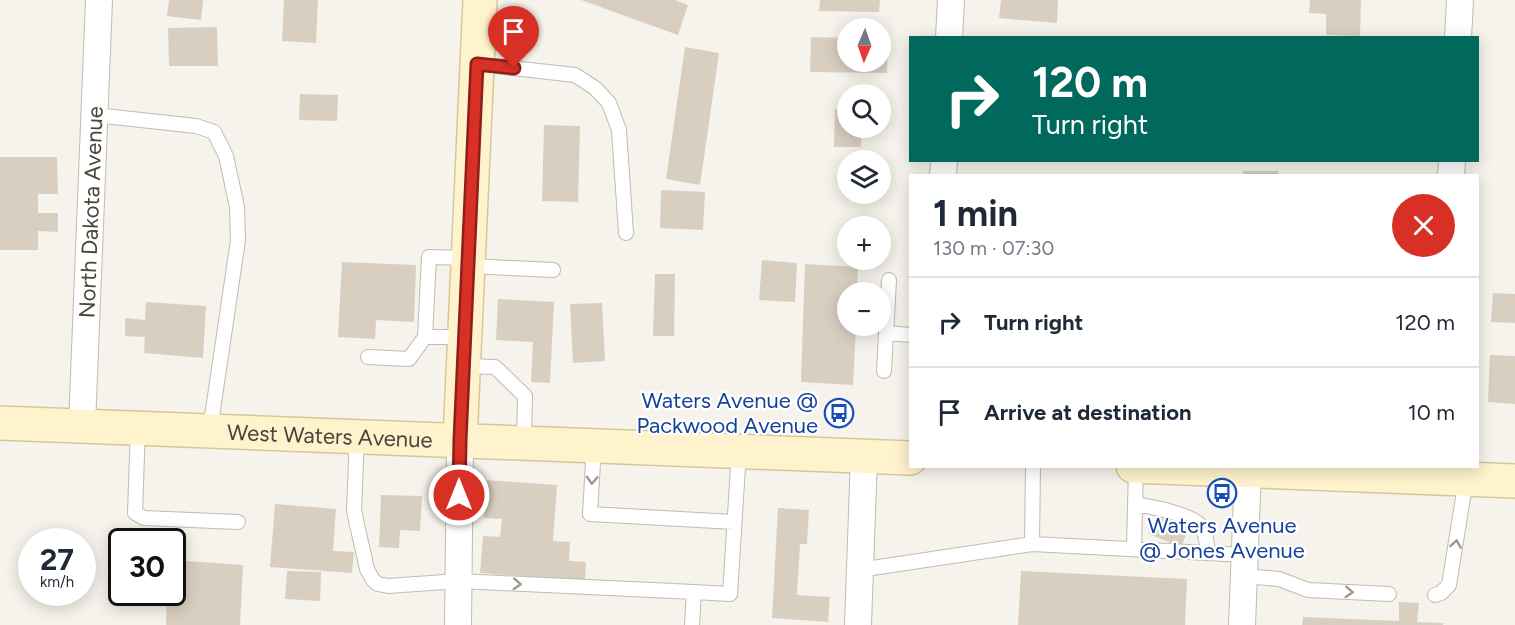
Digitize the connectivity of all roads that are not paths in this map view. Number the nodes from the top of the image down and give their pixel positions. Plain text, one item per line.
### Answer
1 (99, 0) edge
2 (480, 0) edge
3 (951, 0) edge
4 (1460, 0) edge
5 (950, 36) edge
6 (1458, 36) edge
7 (477, 64) junction
8 (94, 115) junction
9 (626, 233) dead end
10 (468, 262) junction
11 (553, 270) dead end
12 (891, 333) edge
13 (909, 335) edge
14 (886, 336) edge
15 (425, 337) junction
16 (464, 351) junction
17 (368, 357) dead end
18 (884, 371) dead end
19 (0, 423) edge
20 (82, 425) junction
21 (138, 427) junction
22 (210, 430) junction
23 (357, 436) junction
24 (460, 440) junction
25 (524, 442) junction
26 (594, 445) junction
27 (739, 451) junction
28 (864, 456) junction
29 (909, 458) edge
30 (1033, 468) edge
31 (1135, 468) edge
32 (1179, 468) edge
33 (1266, 470) edge
34 (1446, 474) edge
35 (1515, 481) edge
36 (1135, 504) junction
37 (238, 522) dead end
38 (734, 522) junction
39 (1032, 544) junction
40 (1134, 549) junction
41 (1208, 553) junction
42 (1245, 566) junction
43 (859, 570) junction
44 (459, 581) junction
45 (694, 592) junction
46 (1389, 594) dead end
47 (1435, 595) dead end
48 (458, 625) edge
49 (692, 625) edge
50 (858, 625) edge
51 (1242, 625) edge

1 - 8 street, North Dakota Avenue
2 - 7 main road
3 - 5 street
4 - 6 street
7 - 9 lane
7 - 10 main road
8 - 20 street, North Dakota Avenue
8 - 22 lane
10 - 11 lane
10 - 15 lane
10 - 16 main road
12 - 13 lane
14 - 18 lane
15 - 16 lane
15 - 17 lane
16 - 24 main road
16 - 25 lane
19 - 20 main road, West Waters Avenue
20 - 21 main road, West Waters Avenue
21 - 22 main road, West Waters Avenue
21 - 37 lane
22 - 23 main road, West Waters Avenue
23 - 24 main road, West Waters Avenue
23 - 44 lane
24 - 25 main road, West Waters Avenue
24 - 44 street
25 - 26 main road, West Waters Avenue
26 - 27 main road, West Waters Avenue
26 -> 38 lane
27 - 28 main road, West Waters Avenue
27 - 38 lane
28 - 29 main road, West Waters Avenue
28 - 43 street
30 - 39 lane
31 - 36 lane
32 - 33 main road
33 - 34 main road
33 - 42 street
34 - 35 main road
47 -> 34 lane
36 - 40 lane
36 - 41 lane
38 - 45 lane
39 - 40 lane
39 - 43 lane
40 - 41 lane
41 - 42 lane
42 -> 46 lane
42 - 51 street
43 - 50 street
44 -> 45 lane
44 - 48 street
45 - 49 lane

